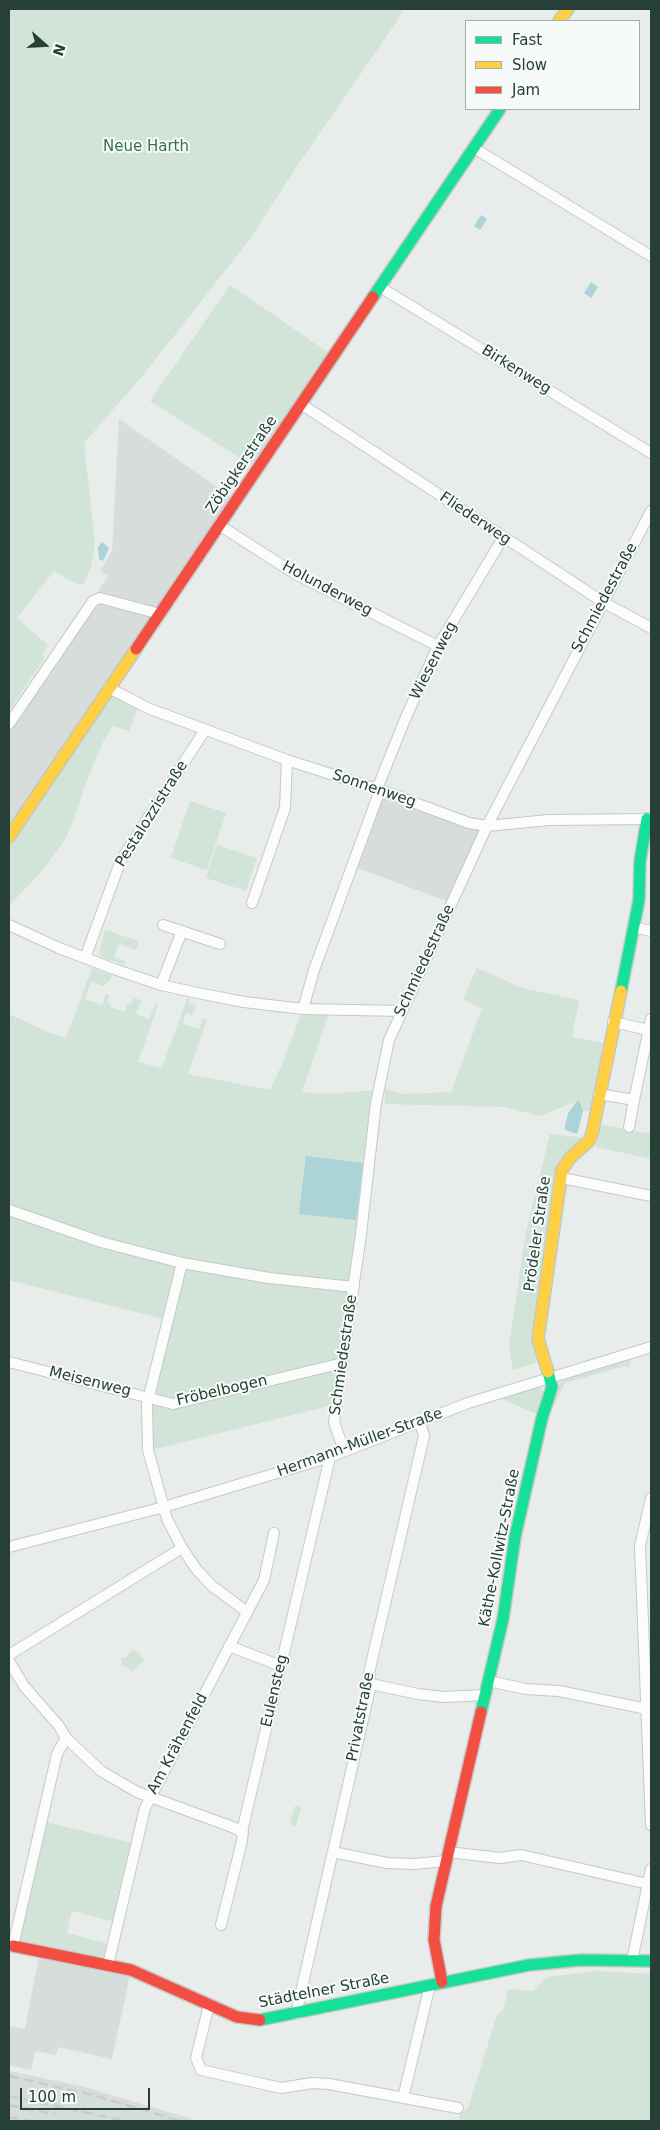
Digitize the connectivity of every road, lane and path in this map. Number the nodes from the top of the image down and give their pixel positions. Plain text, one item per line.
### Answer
1 (568, 9) edge
2 (560, 20) edge
3 (499, 110) edge
4 (474, 148) junction
5 (651, 256) edge
6 (380, 287) junction
7 (302, 404) junction
8 (651, 453) edge
9 (651, 511) edge
10 (219, 525) junction
11 (503, 538) junction
12 (603, 602) junction
13 (160, 614) junction
14 (651, 628) edge
15 (438, 646) junction
16 (109, 688) junction
17 (9, 724) edge
18 (205, 730) junction
19 (286, 760) junction
20 (378, 790) junction
21 (649, 819) edge
22 (487, 826) junction
23 (9, 837) edge
24 (252, 903) dead end
25 (9, 925) edge
26 (163, 925) dead end
27 (633, 927) junction
28 (182, 931) junction
29 (651, 931) edge
30 (220, 944) dead end
31 (85, 958) junction
32 (161, 985) junction
33 (303, 1009) junction
34 (402, 1011) junction
35 (613, 1022) junction
36 (650, 1024) edge
37 (599, 1094) junction
38 (634, 1100) junction
39 (629, 1127) dead end
40 (562, 1178) junction
41 (651, 1196) edge
42 (9, 1210) edge
43 (182, 1263) junction
44 (354, 1287) junction
45 (651, 1347) edge
46 (9, 1362) edge
47 (343, 1364) junction
48 (550, 1378) junction
49 (149, 1397) junction
50 (420, 1422) junction
51 (344, 1451) junction
52 (330, 1457) junction
53 (651, 1498) edge
54 (164, 1507) junction
55 (274, 1533) dead end
56 (9, 1547) edge
57 (182, 1548) junction
58 (246, 1611) junction
59 (230, 1646) junction
60 (9, 1655) edge
61 (9, 1661) edge
62 (281, 1666) junction
63 (488, 1681) junction
64 (371, 1684) junction
65 (485, 1695) junction
66 (647, 1709) junction
67 (66, 1738) junction
68 (150, 1796) junction
69 (651, 1825) edge
70 (243, 1833) junction
71 (333, 1852) junction
72 (447, 1857) junction
73 (651, 1869) edge
74 (648, 1884) junction
75 (221, 1925) dead end
76 (13, 1946) joint
77 (632, 1961) junction
78 (651, 1961) edge
79 (108, 1965) junction
80 (442, 1982) junction
81 (430, 1985) junction
82 (208, 2005) junction
83 (296, 2014) junction
84 (403, 2098) junction
85 (458, 2108) dead end

1 - 2 street
3 - 4 street, Zöbigkerstraße
4 - 5 street
4 - 6 street, Zöbigkerstraße
6 - 7 street, Zöbigkerstraße
6 - 8 street, Birkenweg
7 - 10 street, Zöbigkerstraße
7 - 11 street, Fliederweg
9 - 12 street, Schmiedestraße
10 - 13 street, Zöbigkerstraße
10 - 15 street, Holunderweg
11 - 12 street, Fliederweg
11 - 15 street, Wiesenweg
12 - 14 street, Fliederweg
12 - 22 street, Schmiedestraße
13 - 16 street, Zöbigkerstraße
13 - 17 street
15 - 20 street, Wiesenweg
16 - 18 street, Sonnenweg
16 - 23 street, Zöbigkerstraße
18 - 19 street, Sonnenweg
18 - 31 street, Pestalozzistraße
19 - 20 street, Sonnenweg
19 - 24 street
20 - 22 street, Sonnenweg
20 - 33 street, Wiesenweg
21 - 22 street, Sonnenweg
21 - 27 street, Prödeler Straße
22 - 34 street, Schmiedestraße
25 - 31 street
26 - 28 street
27 - 29 street
27 - 35 street, Prödeler Straße
28 - 30 street
28 - 32 street
31 - 32 street
32 - 33 street
33 - 34 street
34 - 44 street, Schmiedestraße
35 - 36 street
35 - 37 street, Prödeler Straße
36 - 38 street
37 - 38 street
37 - 40 street, Prödeler Straße
38 - 39 street
40 - 41 street
40 - 48 street, Prödeler Straße
42 - 43 street
43 - 44 street
43 - 49 street
44 - 47 street, Schmiedestraße
45 - 48 street, Hermann-Müller-Straße
46 - 49 street, Meisenweg
47 - 49 street, Fröbelbogen
47 - 51 street, Schmiedestraße
48 - 50 street, Hermann-Müller-Straße
48 - 63 street, Käthe-Kollwitz-Straße
49 - 54 street, Meisenweg
50 - 51 street, Hermann-Müller-Straße
50 - 64 street, Privatstraße
51 - 52 street, Hermann-Müller-Straße
52 - 54 street, Hermann-Müller-Straße
52 - 62 street, Eulensteg
53 - 66 street
54 - 56 street, Hermann-Müller-Straße
54 - 57 street, Meisenweg
55 - 58 street, Am Krähenfeld
57 - 58 street, Meisenweg
57 - 60 street
58 - 59 street, Am Krähenfeld
59 - 62 street
59 - 68 street, Am Krähenfeld
61 - 67 street
62 - 70 street, Eulensteg
63 - 65 street, Käthe-Kollwitz-Straße
63 - 66 street
64 - 65 street
64 - 71 street, Privatstraße
65 - 72 street, Käthe-Kollwitz-Straße
66 - 69 street
67 - 68 street
67 - 76 street
68 - 70 street
68 - 79 street, Am Krähenfeld
70 - 75 street, Eulensteg
71 - 72 street
71 - 83 street, Privatstraße
72 - 74 street
72 - 80 street, Käthe-Kollwitz-Straße
73 - 74 street
74 - 77 street
76 - 79 street, Städtelner Straße
77 - 78 street, Städtelner Straße
77 - 80 street, Städtelner Straße
79 - 82 street, Städtelner Straße
80 - 81 street, Städtelner Straße
81 - 83 street, Städtelner Straße
81 - 84 street
82 - 83 street, Städtelner Straße
82 - 84 street
84 - 85 street

